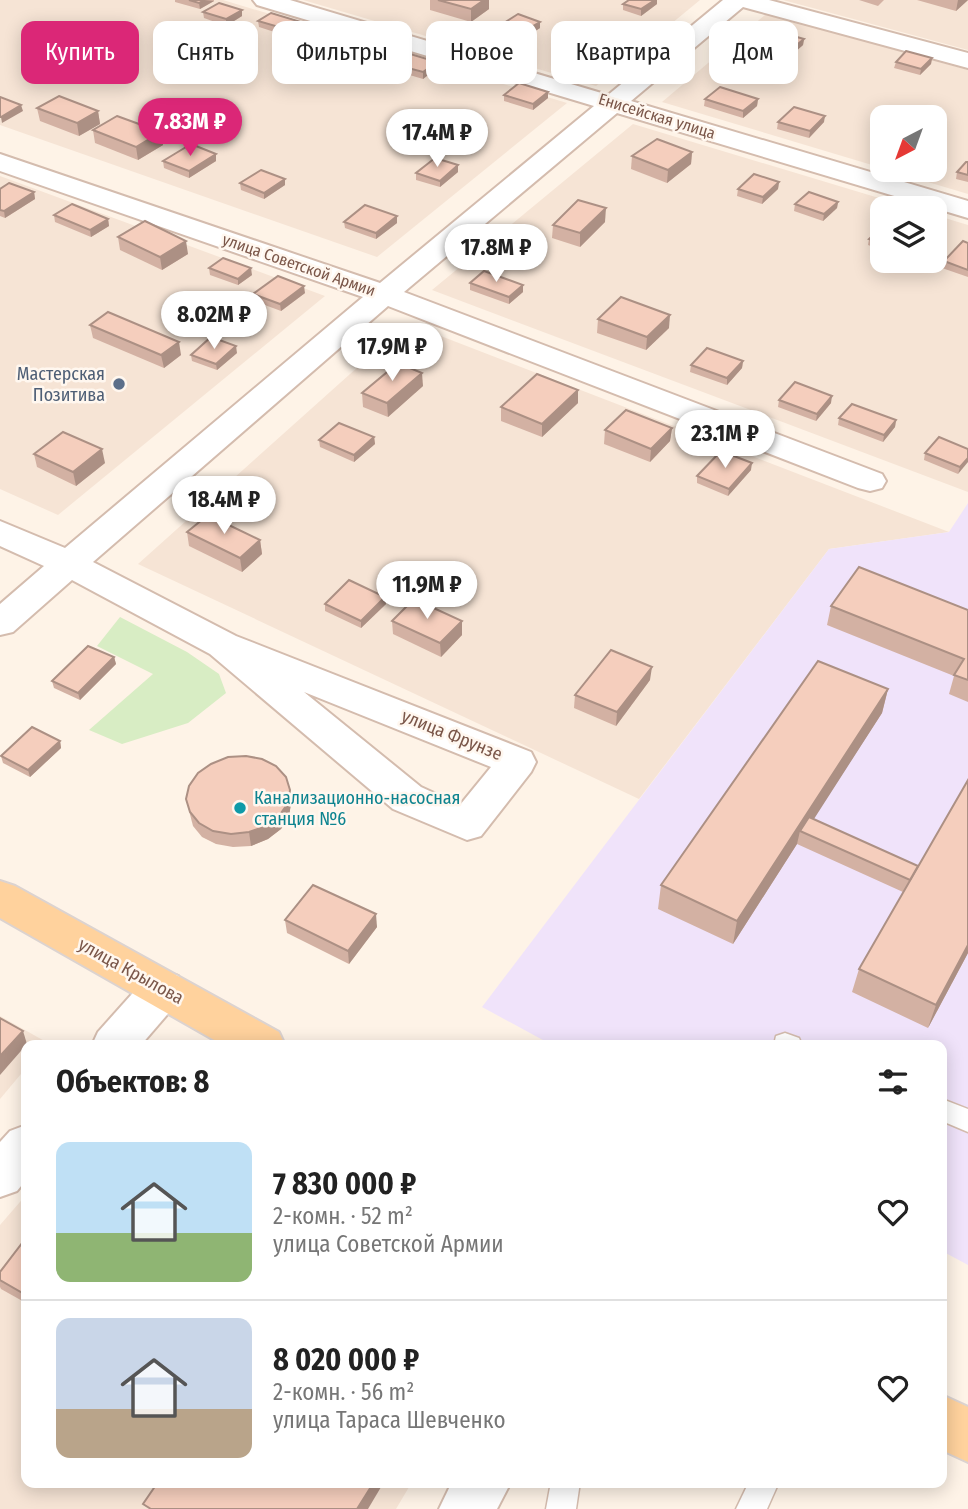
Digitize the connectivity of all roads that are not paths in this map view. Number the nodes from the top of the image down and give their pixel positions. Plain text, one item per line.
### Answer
1 (265, 0) edge
2 (737, 0) edge
3 (743, 0) edge
4 (968, 61) edge
5 (614, 103) junction
6 (0, 162) edge
7 (968, 210) edge
8 (384, 294) junction
9 (870, 481) dead end
10 (0, 532) edge
11 (69, 564) junction
12 (0, 622) edge
13 (223, 645) junction
14 (0, 898) edge
15 (163, 989) junction
16 (118, 1040) edge
17 (254, 1040) edge
18 (947, 1112) edge
19 (968, 1121) edge
20 (21, 1152) edge
21 (0, 1177) edge
22 (947, 1424) edge
23 (968, 1436) edge
24 (480, 1488) edge
25 (565, 1488) edge
26 (762, 1488) edge
27 (466, 1509) edge
28 (561, 1509) edge
29 (751, 1509) edge

1 - 5 street, Енисейская улица
2 - 5 street
3 - 4 street
5 - 7 street, Енисейская улица
5 - 8 street
6 - 8 street, улица Советской Армии
8 - 9 street, улица Советской Армии
8 - 11 street
10 - 11 street, улица Фрунзе
11 - 12 street
11 - 13 street, улица Фрунзе
13 - 13 street, улица Фрунзе
14 - 15 main road, улица Крылова
15 - 16 street
15 - 17 main road, улица Крылова
18 - 19 lane
20 - 21 street
22 - 23 main road
24 - 27 street
25 - 28 lane
26 - 29 lane

